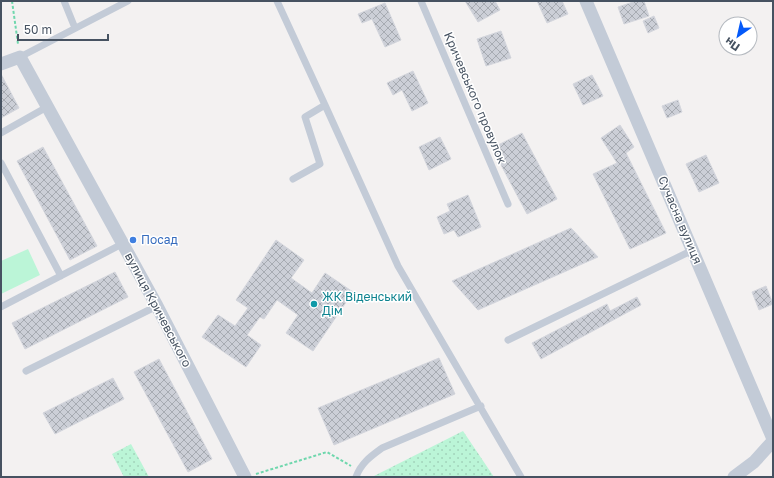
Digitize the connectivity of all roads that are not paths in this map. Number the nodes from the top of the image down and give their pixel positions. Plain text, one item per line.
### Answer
1 (64, 1) edge
2 (128, 1) edge
3 (278, 1) edge
4 (421, 1) edge
5 (586, 1) edge
6 (75, 28) junction
7 (20, 58) junction
8 (1, 64) edge
9 (325, 105) junction
10 (47, 108) junction
11 (1, 133) edge
12 (1, 163) edge
13 (293, 179) dead end
14 (508, 204) dead end
15 (122, 244) junction
16 (693, 250) junction
17 (61, 276) junction
18 (157, 306) junction
19 (2, 307) edge
20 (508, 340) dead end
21 (26, 371) dead end
22 (481, 406) junction
23 (773, 440) edge
24 (358, 474) edge
25 (245, 477) edge
26 (521, 477) edge
27 (734, 477) edge

1 - 6 lane
2 - 6 lane
3 - 9 lane
4 - 14 lane, Кричевського провулок
5 - 16 street, Сучасна вулиця
6 - 7 lane
7 - 8 street
7 - 10 street, вулиця Кричевського
9 - 13 lane
9 - 22 lane
10 - 11 lane
10 - 15 street, вулиця Кричевського
12 - 17 lane
15 - 17 lane
15 - 18 street, вулиця Кричевського
16 - 20 lane
16 - 23 street, Сучасна вулиця
17 - 19 lane
18 - 21 lane
18 - 25 street, вулиця Кричевського
22 - 24 lane
22 - 26 lane
23 - 27 street

